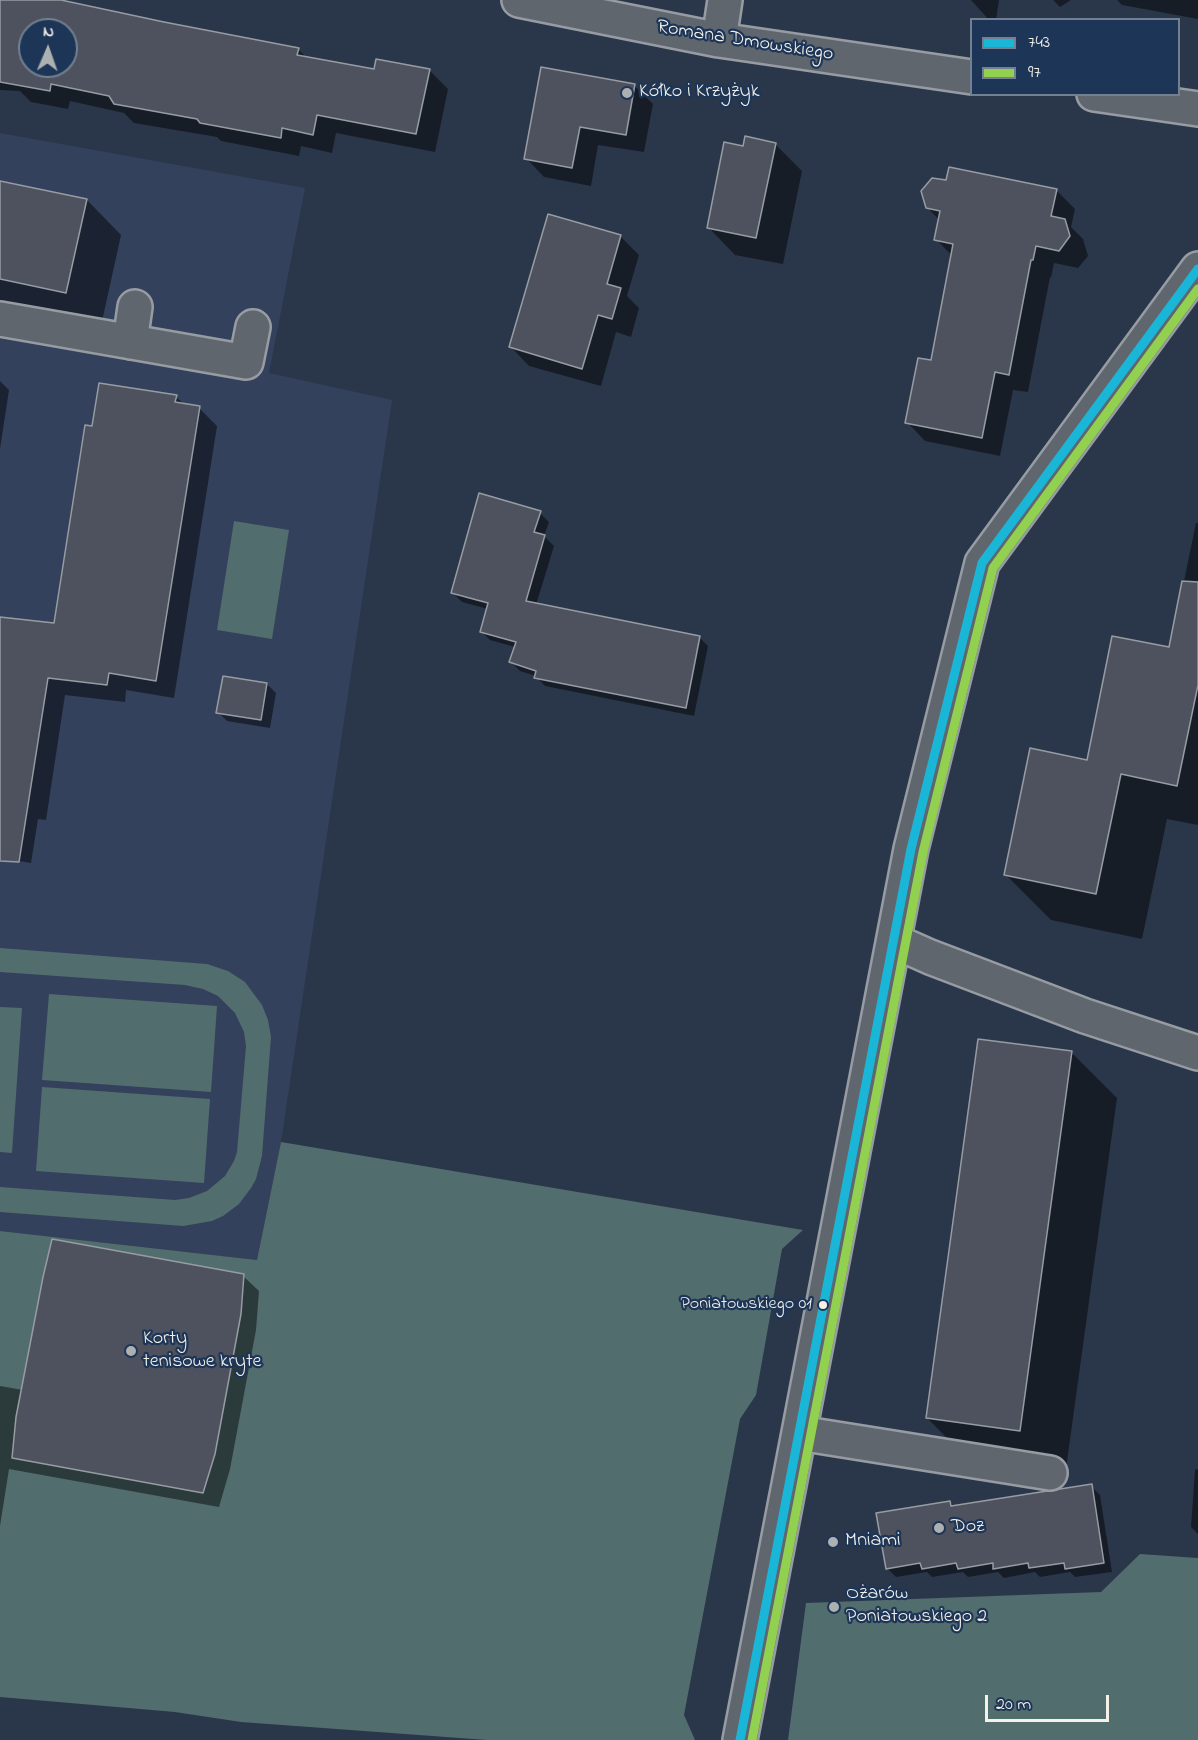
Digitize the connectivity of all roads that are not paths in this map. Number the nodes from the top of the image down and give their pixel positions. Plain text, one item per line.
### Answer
1 (519, 0) edge
2 (725, 0) edge
3 (719, 40) junction
4 (970, 77) edge
5 (1108, 96) edge
6 (1198, 109) edge
7 (1198, 269) edge
8 (135, 307) dead end
9 (0, 319) edge
10 (253, 327) dead end
11 (129, 342) junction
12 (894, 941) junction
13 (1198, 1053) edge
14 (798, 1433) junction
15 (1050, 1473) dead end
16 (740, 1740) edge

1 - 3 street, Romana Dmowskiego
2 - 3 street
3 - 4 street, Romana Dmowskiego
5 - 6 street
7 - 12 street
8 - 11 street
9 - 11 street
10 - 11 street
12 - 13 street
12 - 14 street
14 - 15 street
14 - 16 street

